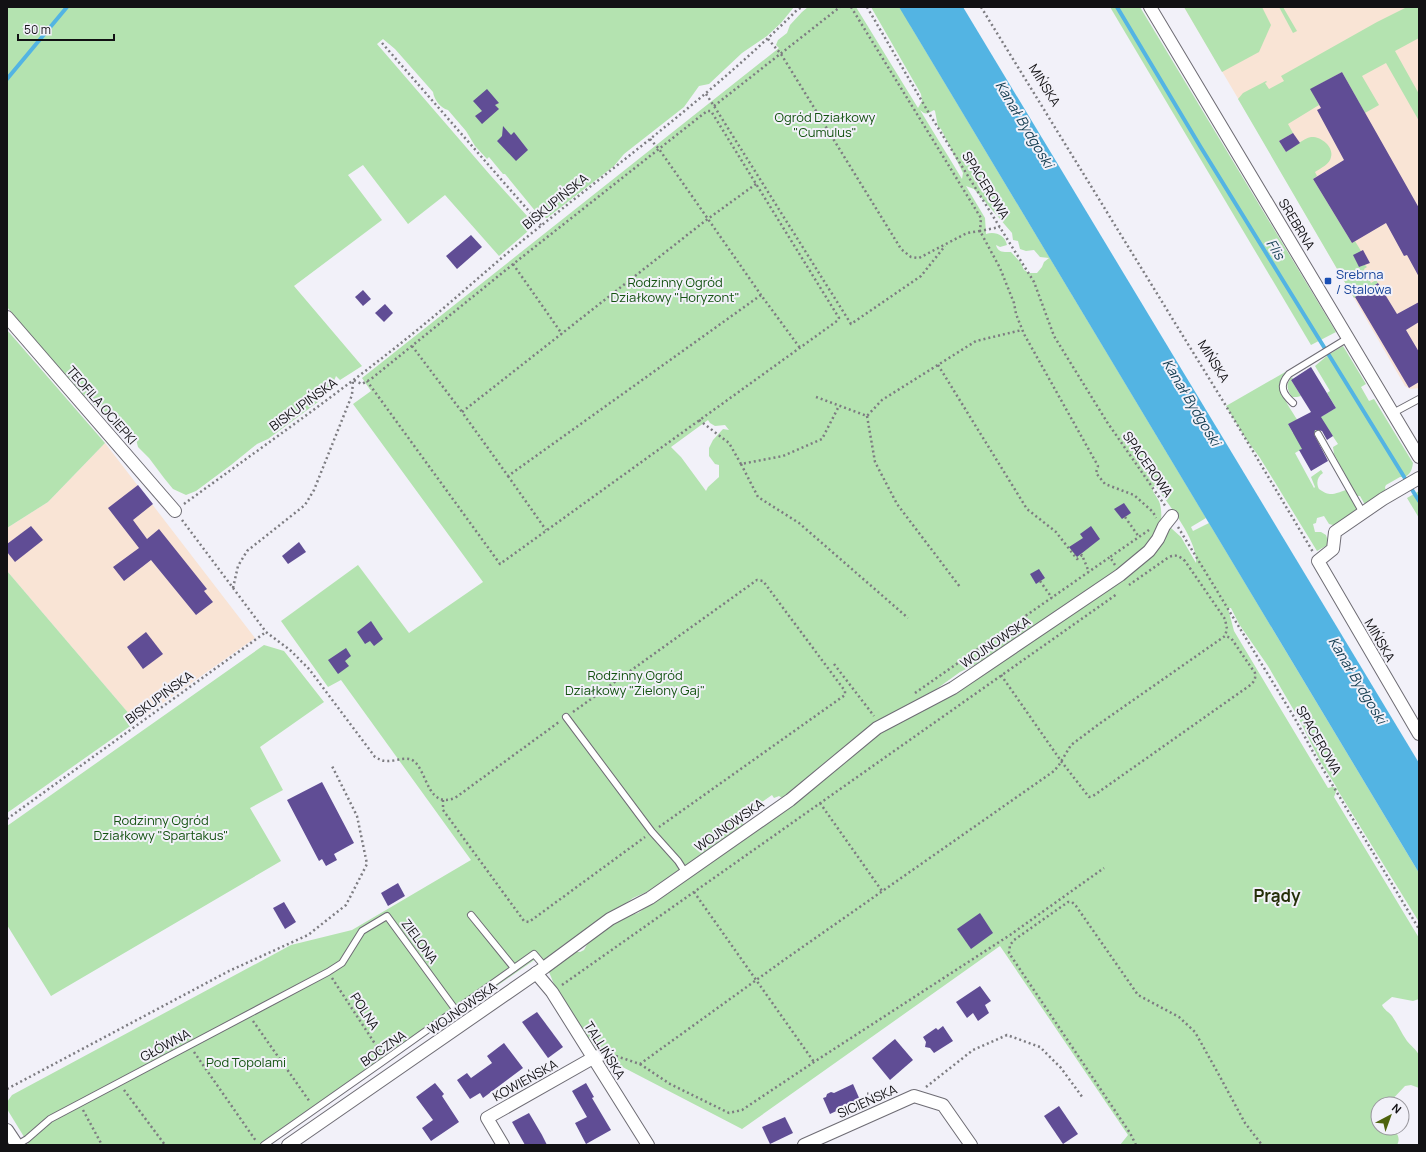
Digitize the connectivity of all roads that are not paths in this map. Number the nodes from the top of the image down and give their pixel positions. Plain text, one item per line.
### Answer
1 (1150, 7) edge
2 (7, 317) edge
3 (1348, 337) junction
4 (1419, 399) edge
5 (1293, 403) dead end
6 (1393, 413) junction
7 (1318, 434) dead end
8 (1419, 457) edge
9 (1411, 482) edge
10 (175, 510) road end
11 (1363, 513) junction
12 (1172, 516) road end
13 (566, 717) dead end
14 (1419, 734) edge
15 (685, 872) junction
16 (471, 915) dead end
17 (514, 968) junction
18 (540, 970) junction
19 (328, 972) joint
20 (455, 1009) junction
21 (606, 1053) road end
22 (593, 1058) junction
23 (7, 1130) edge
24 (21, 1143) edge
25 (31, 1145) edge
26 (264, 1145) edge
27 (288, 1145) edge
28 (503, 1145) edge
29 (648, 1145) edge
30 (804, 1145) edge
31 (971, 1145) edge

1 - 3 street, SREBRNA
2 - 10 street, TEOFILA OCIEPKI
3 - 5 lane
3 - 6 street, SREBRNA
4 - 6 lane
6 - 8 street, SREBRNA
7 - 11 lane
9 - 11 street
11 - 14 street, MIŃSKA
12 - 15 street, WOJNOWSKA
13 - 15 lane
15 - 18 street, WOJNOWSKA
16 - 17 lane
17 - 18 lane, BOCZNA
17 - 20 lane, BOCZNA
18 - 22 street, TALLIŃSKA
18 - 27 street, WOJNOWSKA
19 - 20 lane, ZIELONA
19 - 24 lane, GŁÓWNA
20 - 26 lane, BOCZNA
21 - 22 street, KOWIEŃSKA
22 - 28 street, KOWIEŃSKA
22 - 29 street, TALLIŃSKA
23 - 24 street
24 - 25 lane
30 - 31 street, SICIEŃSKA

